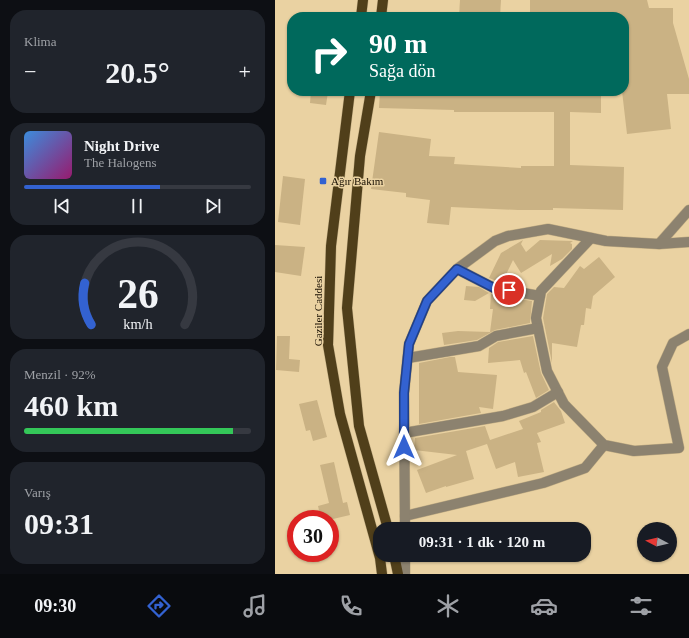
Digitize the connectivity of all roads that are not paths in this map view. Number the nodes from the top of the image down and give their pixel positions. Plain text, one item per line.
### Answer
1 (363, 0) edge
2 (383, 0) edge
3 (362, 12) edge
4 (382, 12) edge
5 (349, 96) edge
6 (370, 96) edge
7 (689, 210) edge
8 (591, 238) junction
9 (689, 242) edge
10 (659, 244) junction
11 (457, 269) junction
12 (540, 296) junction
13 (538, 328) junction
14 (689, 334) edge
15 (408, 358) junction
16 (558, 392) junction
17 (404, 433) junction
18 (604, 445) junction
19 (405, 516) junction
20 (386, 522) edge
21 (405, 522) edge
22 (395, 562) edge
23 (405, 562) edge
24 (382, 574) edge
25 (398, 574) edge
26 (405, 574) edge

1 - 3 main road
2 - 4 main road
5 - 24 main road, Gaziler Caddesi
6 - 20 main road
7 - 10 street
8 - 10 street
8 - 11 street
8 - 12 street
9 - 10 street
11 - 12 street
11 - 15 street
12 - 13 street
13 - 15 street
13 - 16 street
14 - 18 street
15 - 17 street
16 - 17 street
16 - 18 street
17 - 19 street
18 - 19 street
19 - 21 street
22 - 25 main road
23 - 26 street

